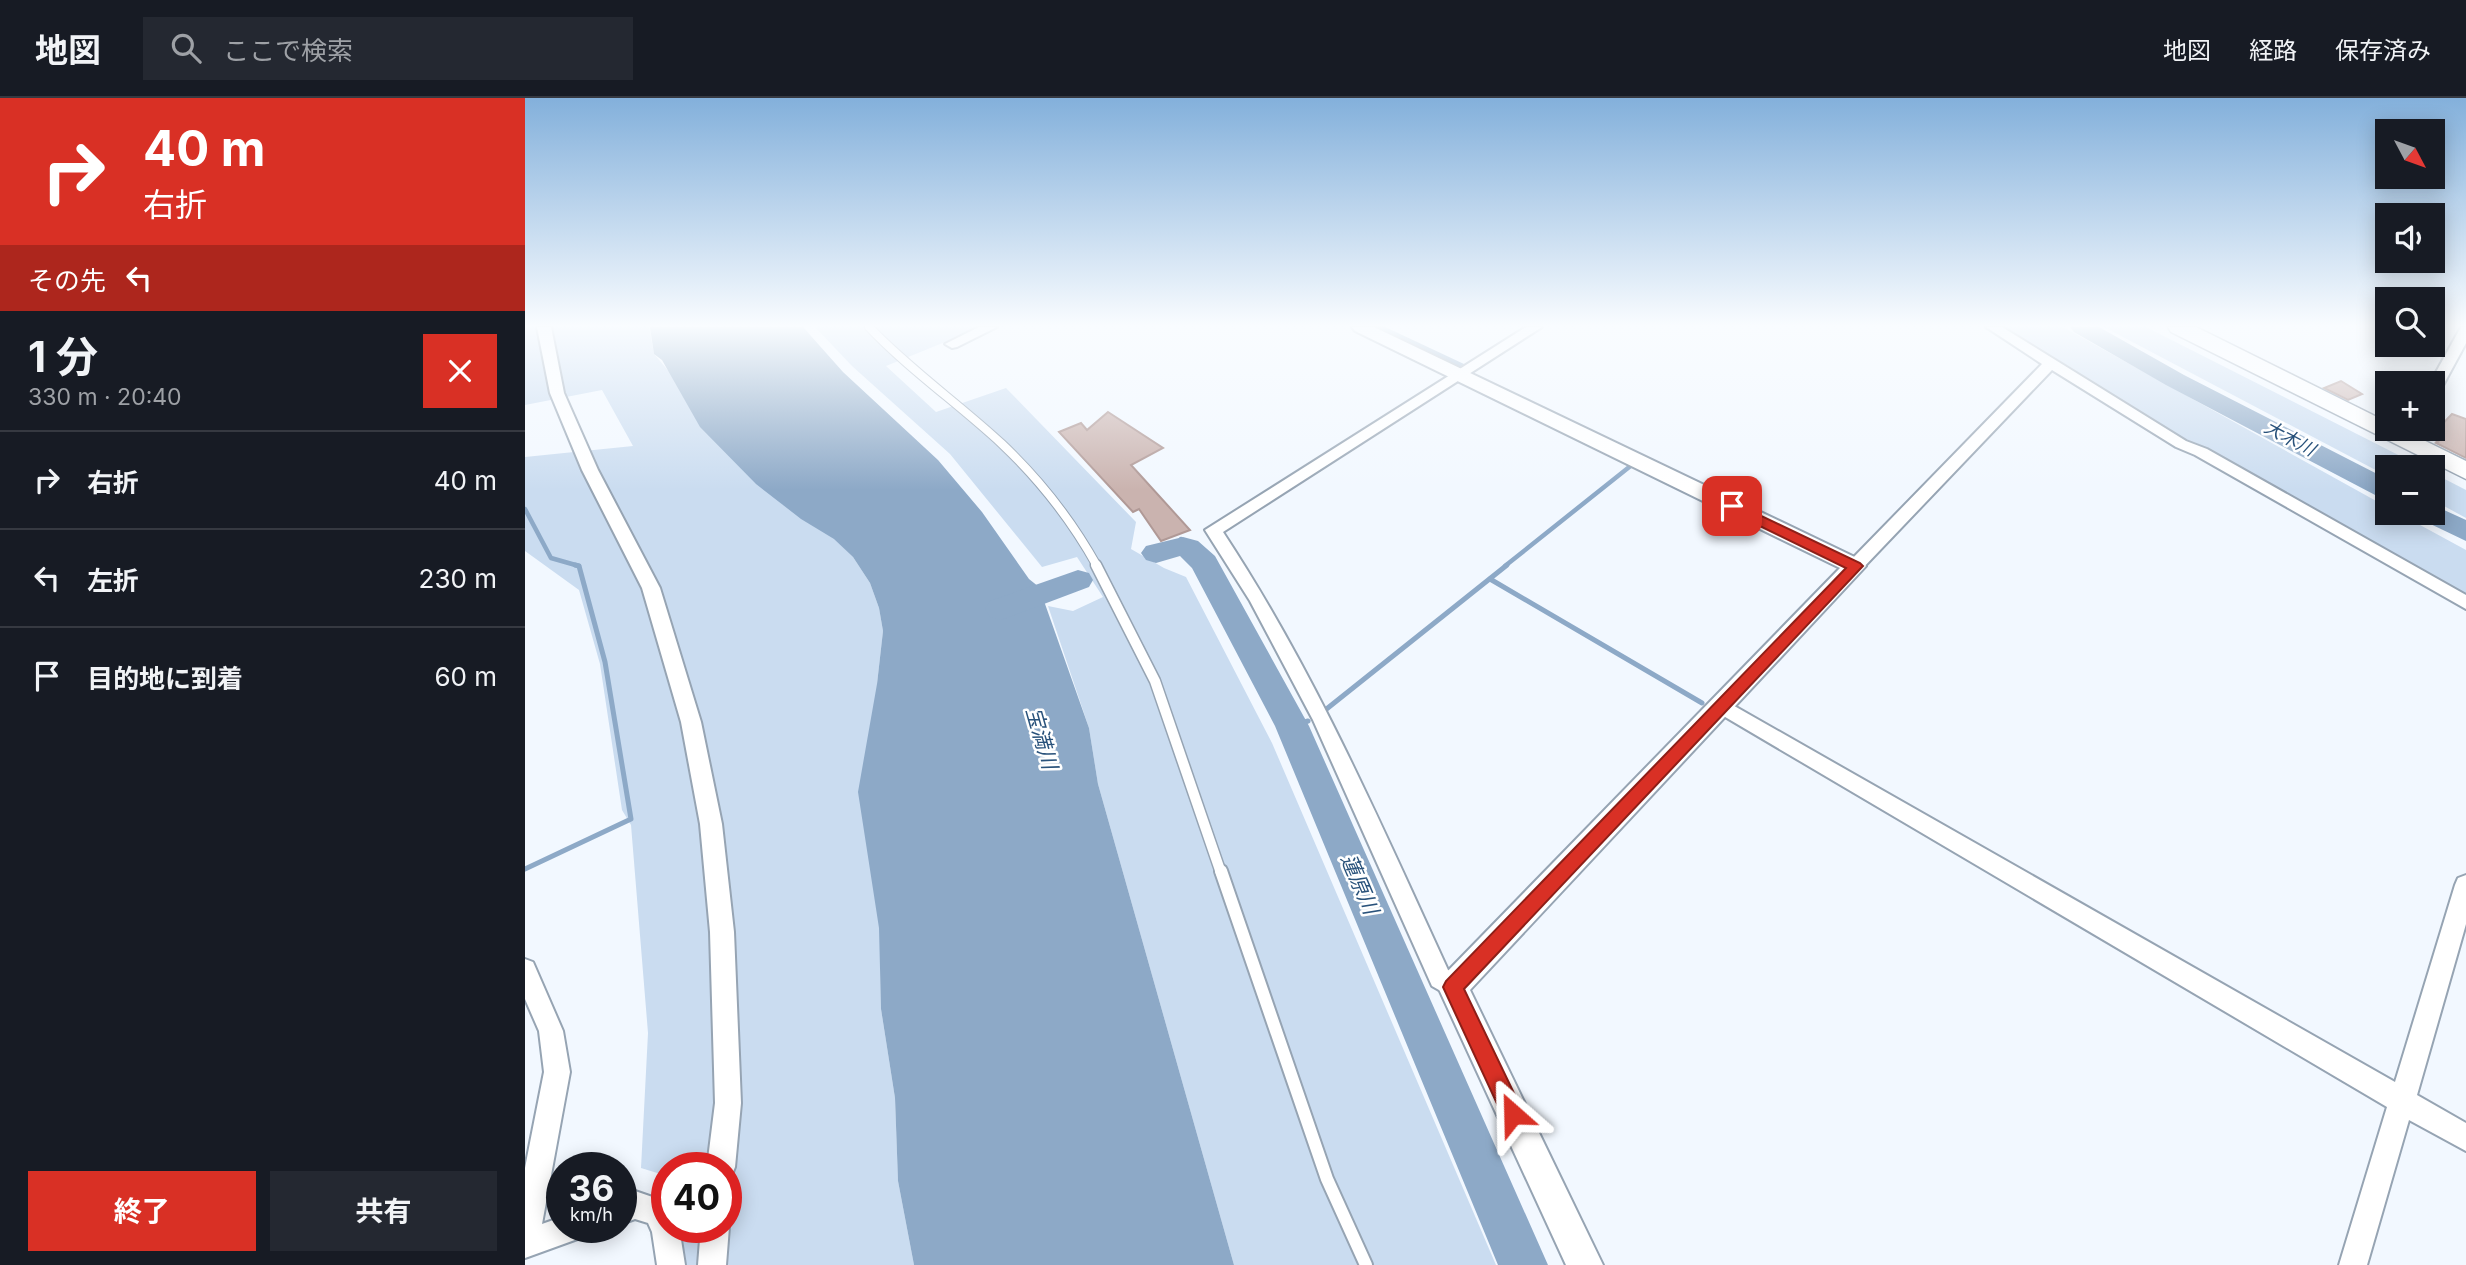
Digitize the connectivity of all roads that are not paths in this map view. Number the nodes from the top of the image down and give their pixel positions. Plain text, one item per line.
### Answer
1 (555, 381) edge
2 (930, 381) edge
3 (1450, 381) edge
4 (1473, 381) edge
5 (2033, 381) edge
6 (2081, 381) edge
7 (2288, 381) edge
8 (2466, 471) edge
9 (1855, 566) junction
10 (2466, 603) edge
11 (1722, 706) junction
12 (2466, 885) edge
13 (525, 970) edge
14 (1453, 987) junction
15 (2401, 1100) junction
16 (2466, 1138) edge
17 (723, 1152) edge
18 (637, 1206) edge
19 (546, 1237) edge
20 (525, 1238) edge
21 (714, 1243) edge
22 (525, 1244) edge
23 (671, 1265) edge
24 (712, 1265) edge
25 (1366, 1265) edge
26 (1585, 1265) edge
27 (2353, 1265) edge

1 - 17 street
2 - 25 lane
3 - 14 street
4 - 9 street
5 - 9 street
6 - 10 street
7 - 8 highway
9 - 11 street
11 - 14 street
11 - 15 street
12 - 15 street
13 - 20 street
14 - 26 street
15 - 16 street
15 - 27 street
18 - 23 street
19 - 22 street
21 - 24 street

